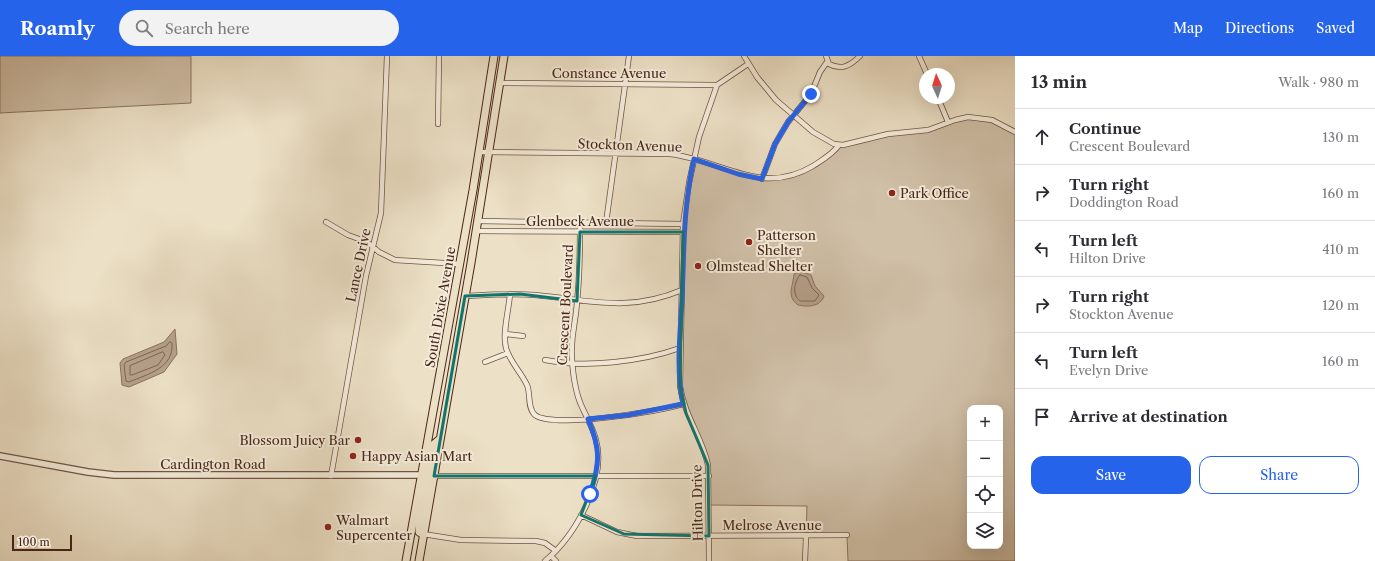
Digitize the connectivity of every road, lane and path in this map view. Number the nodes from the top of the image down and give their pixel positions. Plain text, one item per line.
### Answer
1 (387, 56) edge
2 (439, 56) edge
3 (494, 56) edge
4 (499, 56) edge
5 (504, 56) edge
6 (629, 56) edge
7 (744, 56) edge
8 (826, 56) edge
9 (860, 56) edge
10 (919, 56) edge
11 (827, 62) junction
12 (748, 64) junction
13 (924, 68) edge
14 (502, 72) junction
15 (500, 83) junction
16 (625, 84) junction
17 (717, 85) junction
18 (940, 104) edge
19 (793, 116) junction
20 (948, 122) junction
21 (438, 124) dead end
22 (1015, 132) edge
23 (839, 145) junction
24 (479, 152) junction
25 (489, 153) junction
26 (615, 154) junction
27 (694, 159) junction
28 (762, 179) junction
29 (478, 221) junction
30 (326, 222) dead end
31 (580, 222) junction
32 (606, 223) junction
33 (683, 224) junction
34 (476, 231) junction
35 (580, 232) junction
36 (683, 232) junction
37 (373, 247) junction
38 (460, 264) junction
39 (682, 290) junction
40 (510, 294) junction
41 (465, 296) junction
42 (578, 301) junction
43 (506, 334) junction
44 (523, 336) dead end
45 (680, 348) junction
46 (508, 353) junction
47 (545, 360) dead end
48 (485, 362) dead end
49 (572, 363) junction
50 (683, 404) junction
51 (588, 419) junction
52 (0, 456) edge
53 (331, 476) junction
54 (427, 476) junction
55 (596, 476) junction
56 (709, 476) junction
57 (417, 505) junction
58 (582, 515) junction
59 (423, 534) junction
60 (709, 536) junction
61 (847, 536) dead end
62 (806, 537) junction
63 (409, 549) junction
64 (556, 551) junction
65 (551, 556) junction
66 (406, 561) edge
67 (419, 561) edge
68 (545, 561) edge
69 (556, 561) edge
70 (709, 561) edge
71 (805, 561) edge

1 - 37 street, Lance Drive
2 - 21 street
3 - 24 main road, South Dixie Avenue
4 - 14 main road
5 - 14 main road, South Dixie Avenue
6 - 16 street
7 - 12 street
8 - 11 street
9 - 11 street
10 - 13 street
11 - 19 street
12 - 17 street
12 - 19 street
14 - 15 main road, South Dixie Avenue
15 - 16 street, Constance Avenue
15 - 25 main road, South Dixie Avenue
16 - 17 street, Constance Avenue
16 - 26 street
17 - 27 street, Hilton Drive
18 - 20 street
19 - 23 street
19 - 28 street
20 - 22 street
20 - 23 street
23 - 28 street, Stockton Avenue
24 - 25 street, Stockton Avenue
24 - 38 main road, South Dixie Avenue
25 - 26 street, Stockton Avenue
25 - 29 main road, South Dixie Avenue
26 - 27 street, Stockton Avenue
26 - 32 street
27 - 28 street, Stockton Avenue
27 - 33 street, Hilton Drive
29 - 31 street, Glenbeck Avenue
29 - 34 main road, South Dixie Avenue
30 - 37 street
31 - 32 street, Glenbeck Avenue
31 - 35 street, Crescent Boulevard
32 - 33 street, Glenbeck Avenue
33 - 36 street, Hilton Drive
34 - 35 street, Glenbeck Avenue
34 - 41 main road, South Dixie Avenue
35 - 36 street, Glenbeck Avenue
35 - 42 street, Crescent Boulevard
36 - 39 street, Hilton Drive
37 - 38 street
37 - 53 street, Lance Drive
38 - 54 main road, South Dixie Avenue
39 - 42 street
39 - 45 street, Hilton Drive
40 - 41 street
40 - 42 street
40 - 43 street
41 - 54 main road, South Dixie Avenue
42 - 49 street, Crescent Boulevard
43 - 44 street
43 - 46 street
45 - 49 street
45 - 50 street, Hilton Drive
46 - 48 street
46 - 51 street
47 - 49 street
49 - 51 street, Crescent Boulevard
50 - 51 street
50 - 56 street, Hilton Drive
51 - 55 street, Crescent Boulevard
52 - 53 street, Cardington Road
53 - 54 street, Cardington Road
54 - 55 street, Cardington Road
54 - 57 main road, South Dixie Avenue
54 - 59 main road, South Dixie Avenue
55 - 56 street, Cardington Road
55 - 58 street, Crescent Boulevard
56 - 60 street, Hilton Drive
57 - 59 main road
57 - 63 main road, South Dixie Avenue
58 - 60 street, Melrose Avenue
58 - 64 street, Crescent Boulevard
59 - 63 main road
59 - 64 street
59 - 67 main road, South Dixie Avenue
60 - 62 street, Melrose Avenue
60 - 70 street, Hilton Drive
61 - 62 street, Melrose Avenue
62 - 71 street
63 - 66 main road, South Dixie Avenue
64 - 65 street, Crescent Boulevard
65 - 68 street, Crescent Boulevard
65 - 69 street

